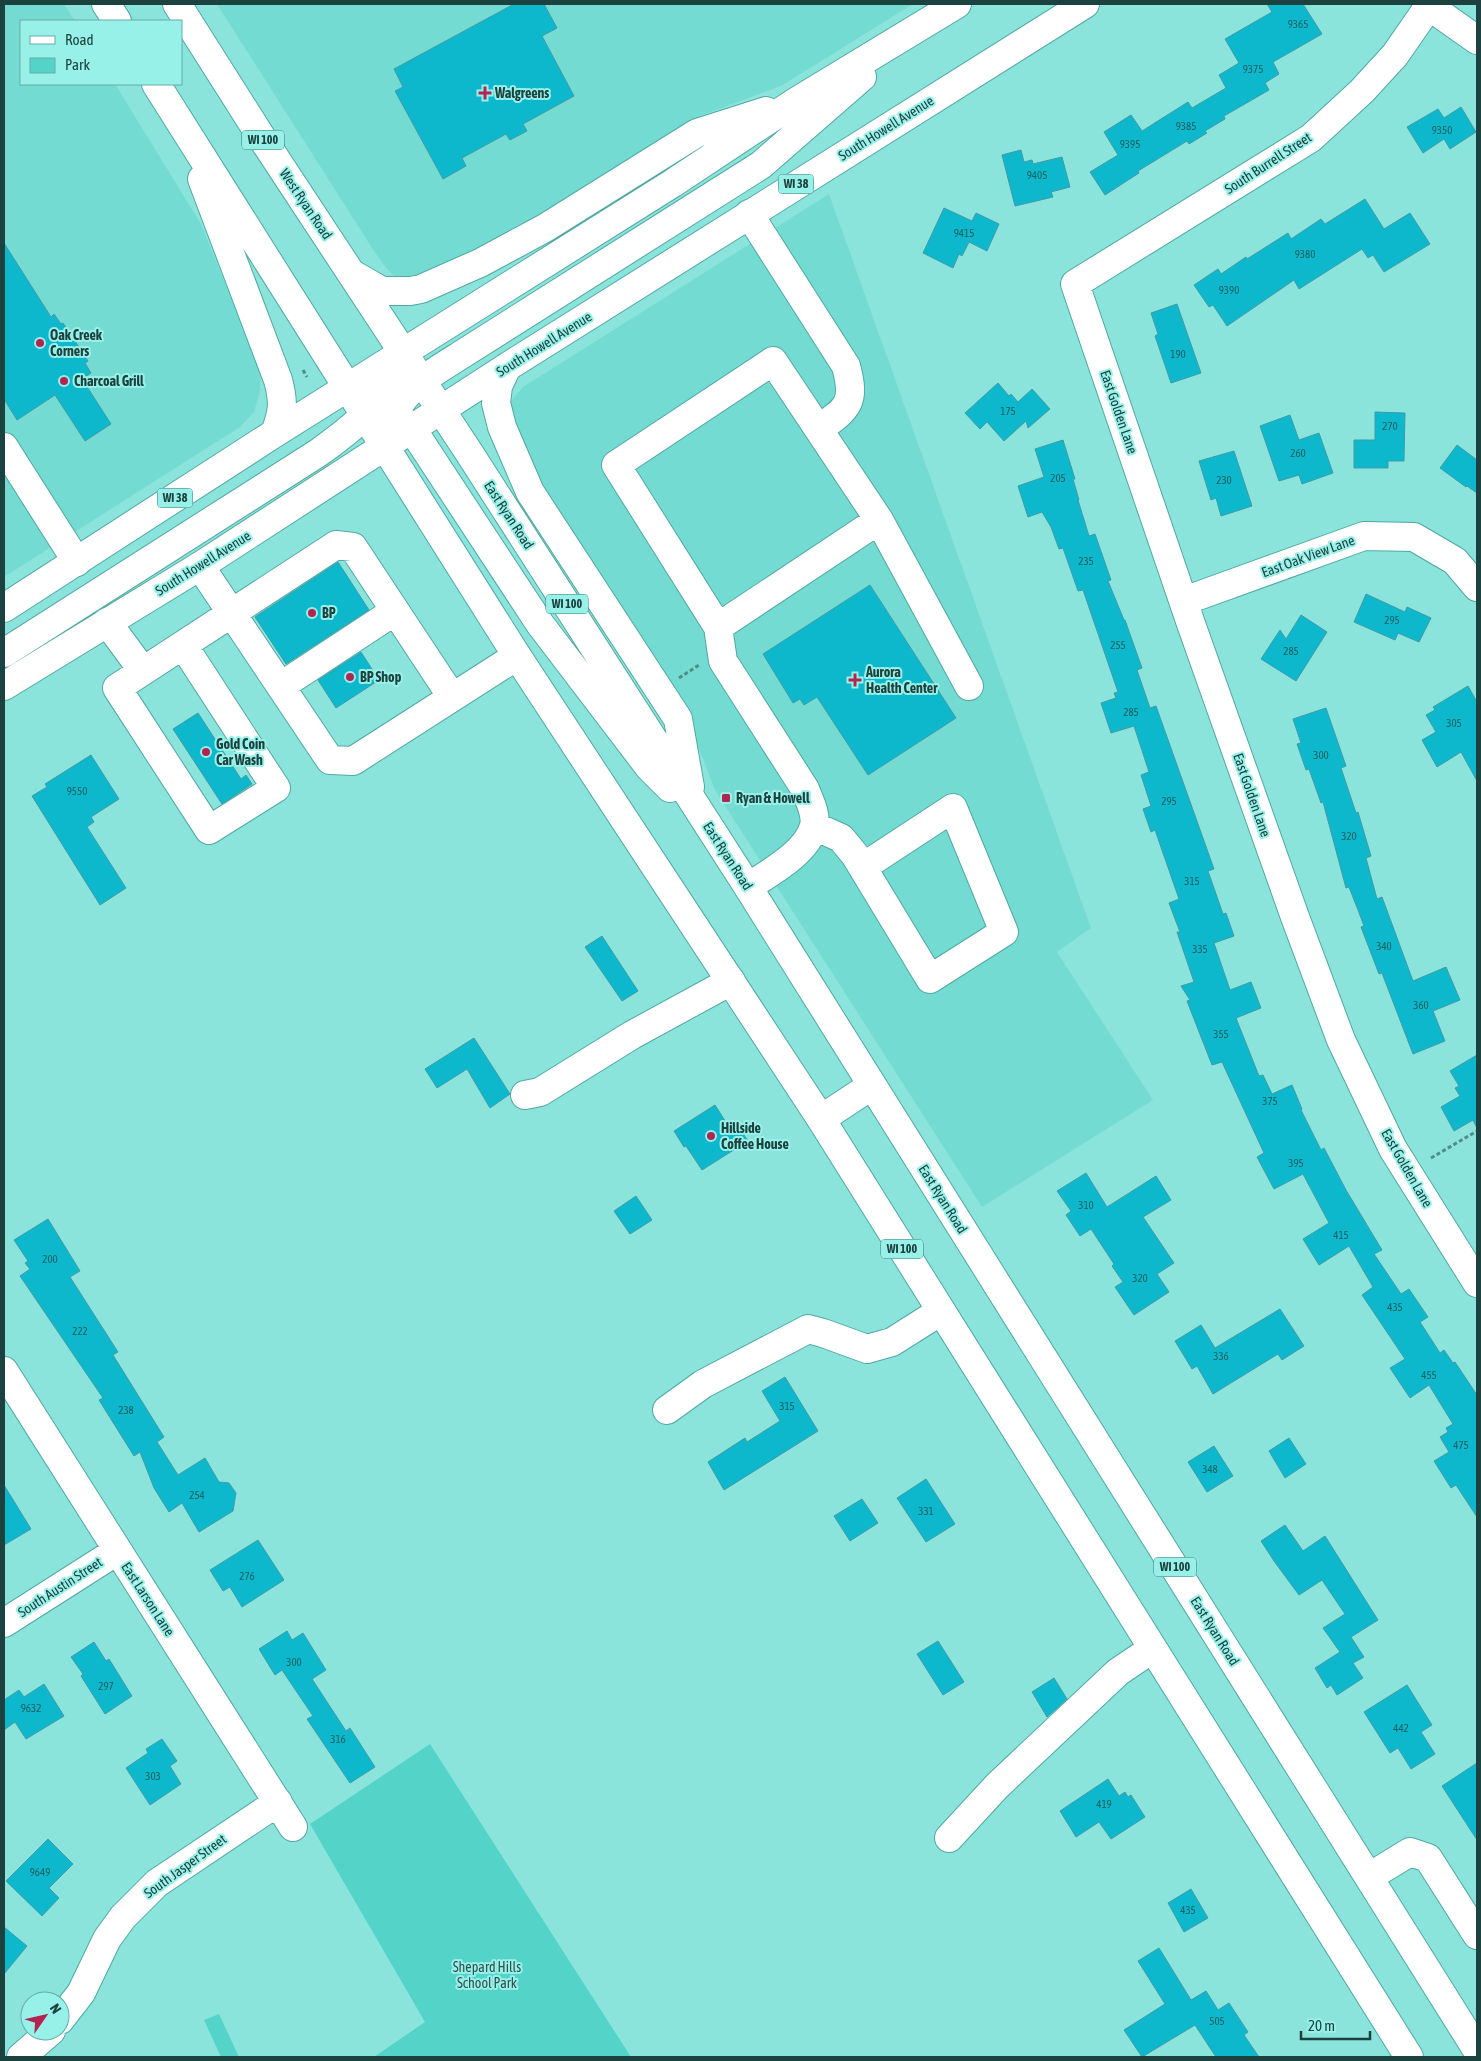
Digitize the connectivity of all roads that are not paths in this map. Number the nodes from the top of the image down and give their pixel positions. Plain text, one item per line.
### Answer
1 (106, 4) edge
2 (176, 4) edge
3 (957, 4) edge
4 (1085, 4) edge
5 (1427, 5) edge
6 (116, 20) edge
7 (918, 29) junction
8 (1477, 40) edge
9 (157, 85) edge
10 (797, 101) junction
11 (182, 124) junction
12 (749, 214) junction
13 (353, 274) junction
14 (1075, 284) joint
15 (403, 352) junction
16 (507, 367) junction
17 (422, 382) junction
18 (347, 388) junction
19 (441, 410) junction
20 (387, 414) junction
21 (818, 429) junction
22 (275, 433) junction
23 (4, 446) edge
24 (386, 446) junction
25 (879, 520) junction
26 (77, 562) junction
27 (200, 566) junction
28 (1477, 588) edge
29 (1184, 601) junction
30 (4, 608) edge
31 (395, 611) junction
32 (232, 613) junction
33 (107, 622) junction
34 (718, 627) junction
35 (183, 645) junction
36 (4, 652) edge
37 (517, 656) junction
38 (143, 671) junction
39 (4, 686) edge
40 (281, 686) junction
41 (969, 686) dead end
42 (452, 696) junction
43 (692, 798) junction
44 (814, 826) junction
45 (711, 830) junction
46 (863, 867) junction
47 (748, 887) junction
48 (731, 981) junction
49 (871, 1086) junction
50 (525, 1095) dead end
51 (821, 1119) junction
52 (1477, 1283) edge
53 (941, 1311) junction
54 (4, 1371) edge
55 (667, 1410) dead end
56 (117, 1551) junction
57 (4, 1623) edge
58 (1152, 1648) junction
59 (278, 1802) junction
60 (294, 1827) dead end
61 (949, 1838) dead end
62 (1369, 1877) junction
63 (1477, 1935) edge
64 (70, 2007) edge
65 (39, 2041) edge
66 (1477, 2050) edge
67 (21, 2057) edge
68 (1409, 2057) edge

1 - 6 main road
2 - 13 main road, West Ryan Road / WI 100
3 - 7 main road, WI 38
4 - 12 main road, South Howell Avenue / WI 38
5 - 8 main road
5 - 14 main road, South Burrell Street
7 - 10 main road, WI 38
7 - 17 main road
9 - 11 main road, WI 100
10 - 13 main road
10 - 15 main road, WI 38
11 - 18 main road, WI 100
11 - 22 main road
12 - 16 main road, South Howell Avenue / WI 38
12 - 21 main road
13 - 15 main road, West Ryan Road / WI 100
14 - 29 main road, East Golden Lane
15 - 17 main road, East Ryan Road / WI 100
15 - 18 main road, WI 38
15 - 20 main road
16 - 19 main road, South Howell Avenue / WI 38
16 - 43 main road
17 - 19 main road, East Ryan Road / WI 100
17 - 20 main road
18 - 20 main road, WI 100
18 - 22 main road, WI 38
19 - 20 main road, South Howell Avenue / WI 38
19 - 43 main road, East Ryan Road / WI 100
20 - 24 main road, WI 100
20 - 24 main road, South Howell Avenue / WI 38
20 - 36 main road
20 - 45 main road
21 - 25 main road
21 - 34 main road
22 - 26 main road, WI 38
23 - 26 main road
24 - 27 main road, South Howell Avenue / WI 38
24 - 37 main road, WI 100
25 - 34 main road
25 - 41 main road
26 - 30 main road, WI 38
27 - 32 main road
27 - 33 main road, South Howell Avenue / WI 38
28 - 29 main road, East Oak View Lane
29 - 52 main road, East Golden Lane
31 - 32 main road
31 - 40 main road
31 - 42 main road
32 - 35 main road
32 - 40 main road
33 - 38 main road
33 - 39 main road, South Howell Avenue / WI 38
34 - 44 main road
35 - 38 main road
35 - 38 main road
37 - 42 main road
37 - 48 main road, WI 100
40 - 42 main road
43 - 45 main road, East Ryan Road / WI 100
44 - 46 main road
44 - 47 main road
45 - 47 main road, East Ryan Road / WI 100
46 - 46 main road
47 - 49 main road, East Ryan Road / WI 100
48 - 50 main road
48 - 51 main road, WI 100
49 - 51 main road
49 - 62 main road, East Ryan Road / WI 100
51 - 53 main road, WI 100
53 - 55 main road
53 - 58 main road, WI 100
54 - 56 main road, East Larson Lane
56 - 57 main road, South Austin Street
56 - 59 main road, East Larson Lane
58 - 61 main road
58 - 68 main road, WI 100
59 - 60 main road, East Larson Lane
59 - 64 main road, South Jasper Street
62 - 63 main road
62 - 66 main road, East Ryan Road / WI 100
65 - 67 main road

